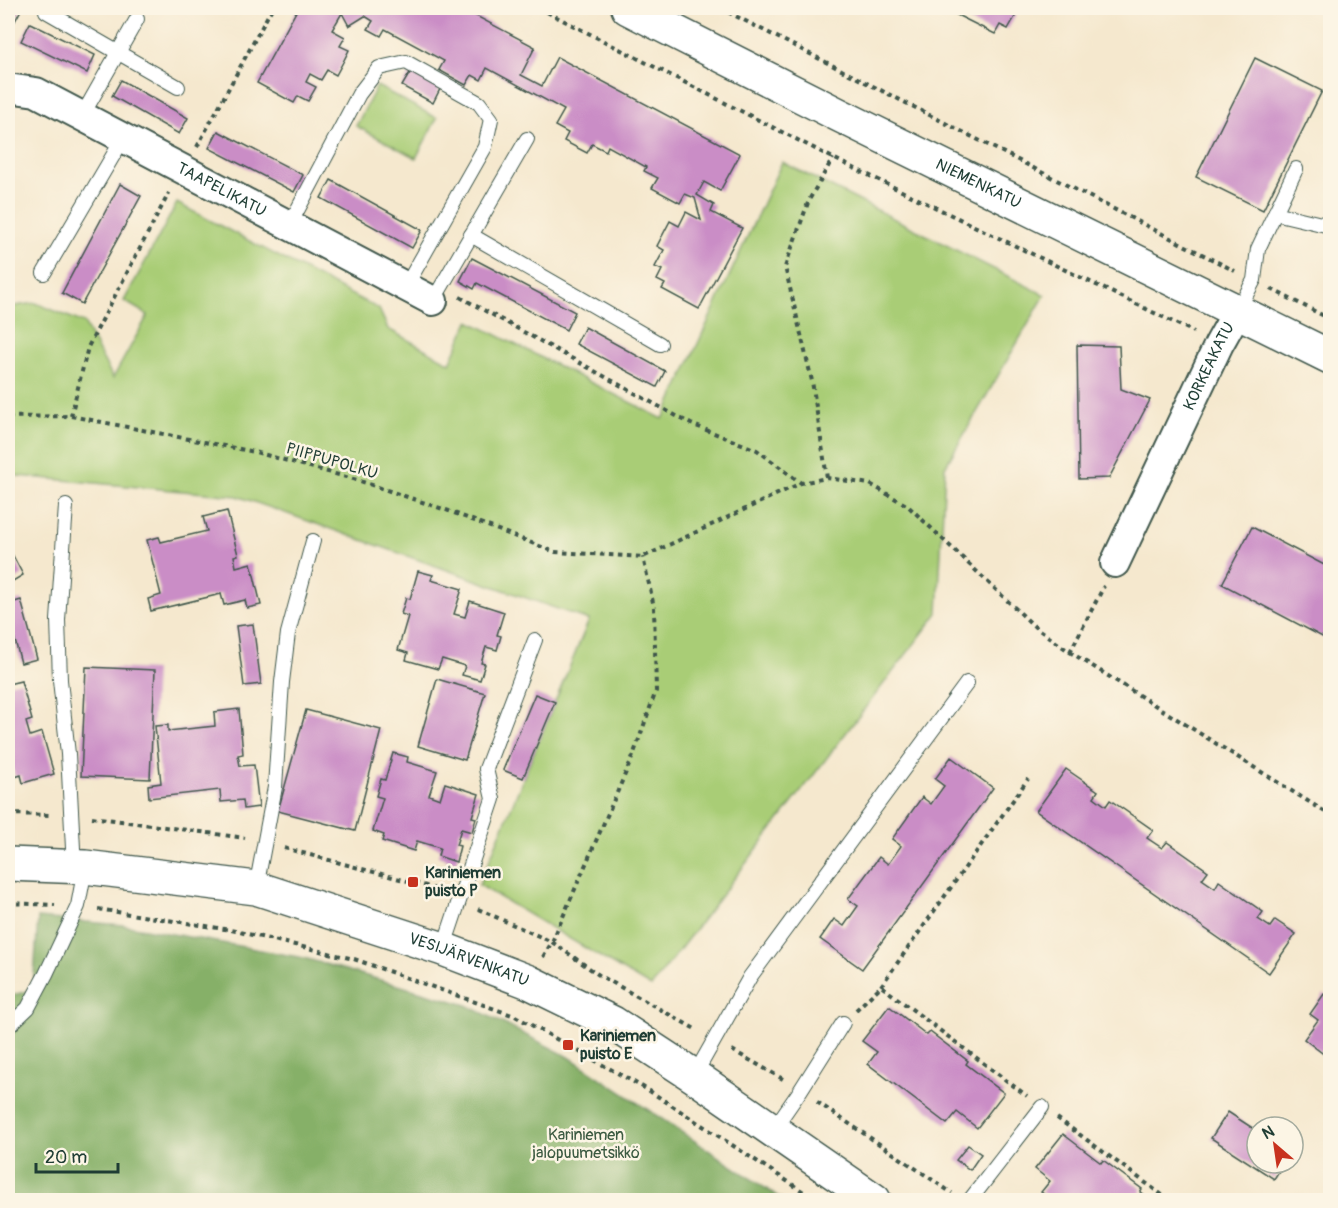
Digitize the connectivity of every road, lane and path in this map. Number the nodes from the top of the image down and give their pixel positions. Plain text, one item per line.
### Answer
1 (272, 8) edge
2 (539, 8) edge
3 (628, 8) edge
4 (720, 8) edge
5 (46, 11) dead end
6 (137, 19) dead end
7 (118, 52) junction
8 (177, 87) dead end
9 (8, 88) edge
10 (82, 116) junction
11 (124, 137) junction
12 (527, 139) dead end
13 (192, 156) dead end
14 (833, 158) junction
15 (1296, 169) dead end
16 (173, 185) dead end
17 (1275, 213) junction
18 (290, 224) junction
19 (1330, 226) edge
20 (471, 235) junction
21 (44, 273) dead end
22 (1254, 280) junction
23 (406, 286) junction
24 (433, 301) joint
25 (475, 305) dead end
26 (1238, 310) junction
27 (1330, 319) edge
28 (660, 344) dead end
29 (1219, 344) junction
30 (1330, 357) edge
31 (71, 416) junction
32 (8, 417) edge
33 (827, 478) junction
34 (801, 483) junction
35 (66, 506) dead end
36 (313, 541) dead end
37 (643, 556) junction
38 (1115, 563) joint
39 (535, 640) dead end
40 (1070, 652) junction
41 (968, 683) dead end
42 (1028, 779) dead end
43 (1330, 815) edge
44 (8, 864) edge
45 (80, 867) junction
46 (256, 888) junction
47 (8, 903) edge
48 (78, 906) junction
49 (552, 942) junction
50 (443, 949) junction
51 (529, 982) junction
52 (881, 986) junction
53 (515, 1016) junction
54 (843, 1023) joint
55 (8, 1027) edge
56 (714, 1040) junction
57 (694, 1076) junction
58 (800, 1091) junction
59 (1042, 1107) junction
60 (773, 1130) junction
61 (954, 1194) dead end
62 (817, 1200) edge
63 (874, 1200) edge
64 (970, 1200) edge
65 (1169, 1200) edge

1 - 13 path
2 - 14 path
3 - 26 street, NIEMENKATU
4 - 22 path
5 - 7 lane
6 - 7 lane
7 - 8 lane
7 - 10 lane
9 - 10 street, TAAPELIKATU
10 - 11 street, TAAPELIKATU
11 - 18 street, TAAPELIKATU
11 - 21 lane
12 - 20 lane
14 - 29 path
14 - 33 path
15 - 17 lane, KORKEAKATU
16 - 31 path
17 - 19 lane
17 - 22 lane, KORKEAKATU
18 - 23 street, TAAPELIKATU
18 - 23 lane
20 - 24 lane
20 - 28 lane
22 - 26 lane, KORKEAKATU
22 - 27 path
23 - 24 street, TAAPELIKATU
25 - 34 path
26 - 29 street, KORKEAKATU
26 - 30 street, NIEMENKATU
29 - 38 street, KORKEAKATU
31 - 32 path, PIIPPUPOLKU
31 - 37 path, PIIPPUPOLKU
33 - 34 path
33 - 40 path
34 - 37 path
35 - 45 lane
36 - 46 lane
37 - 49 path
38 - 40 path
39 - 50 lane
40 - 43 path
41 - 56 lane
42 - 52 path
44 - 45 street, VESIJÄRVENKATU
45 - 46 street, VESIJÄRVENKATU
45 - 48 lane
46 - 50 street, VESIJÄRVENKATU
47 - 48 path
48 - 53 path
48 - 55 lane
49 - 51 path
49 - 56 path
50 - 51 street, VESIJÄRVENKATU
51 - 53 path
51 - 57 street, VESIJÄRVENKATU
52 - 54 path
52 - 59 path
53 - 62 path
54 - 58 lane
56 - 57 lane
56 - 58 path
57 - 60 street, VESIJÄRVENKATU
58 - 60 lane
58 - 61 path
59 - 64 lane
59 - 65 path
60 - 63 street, VESIJÄRVENKATU

